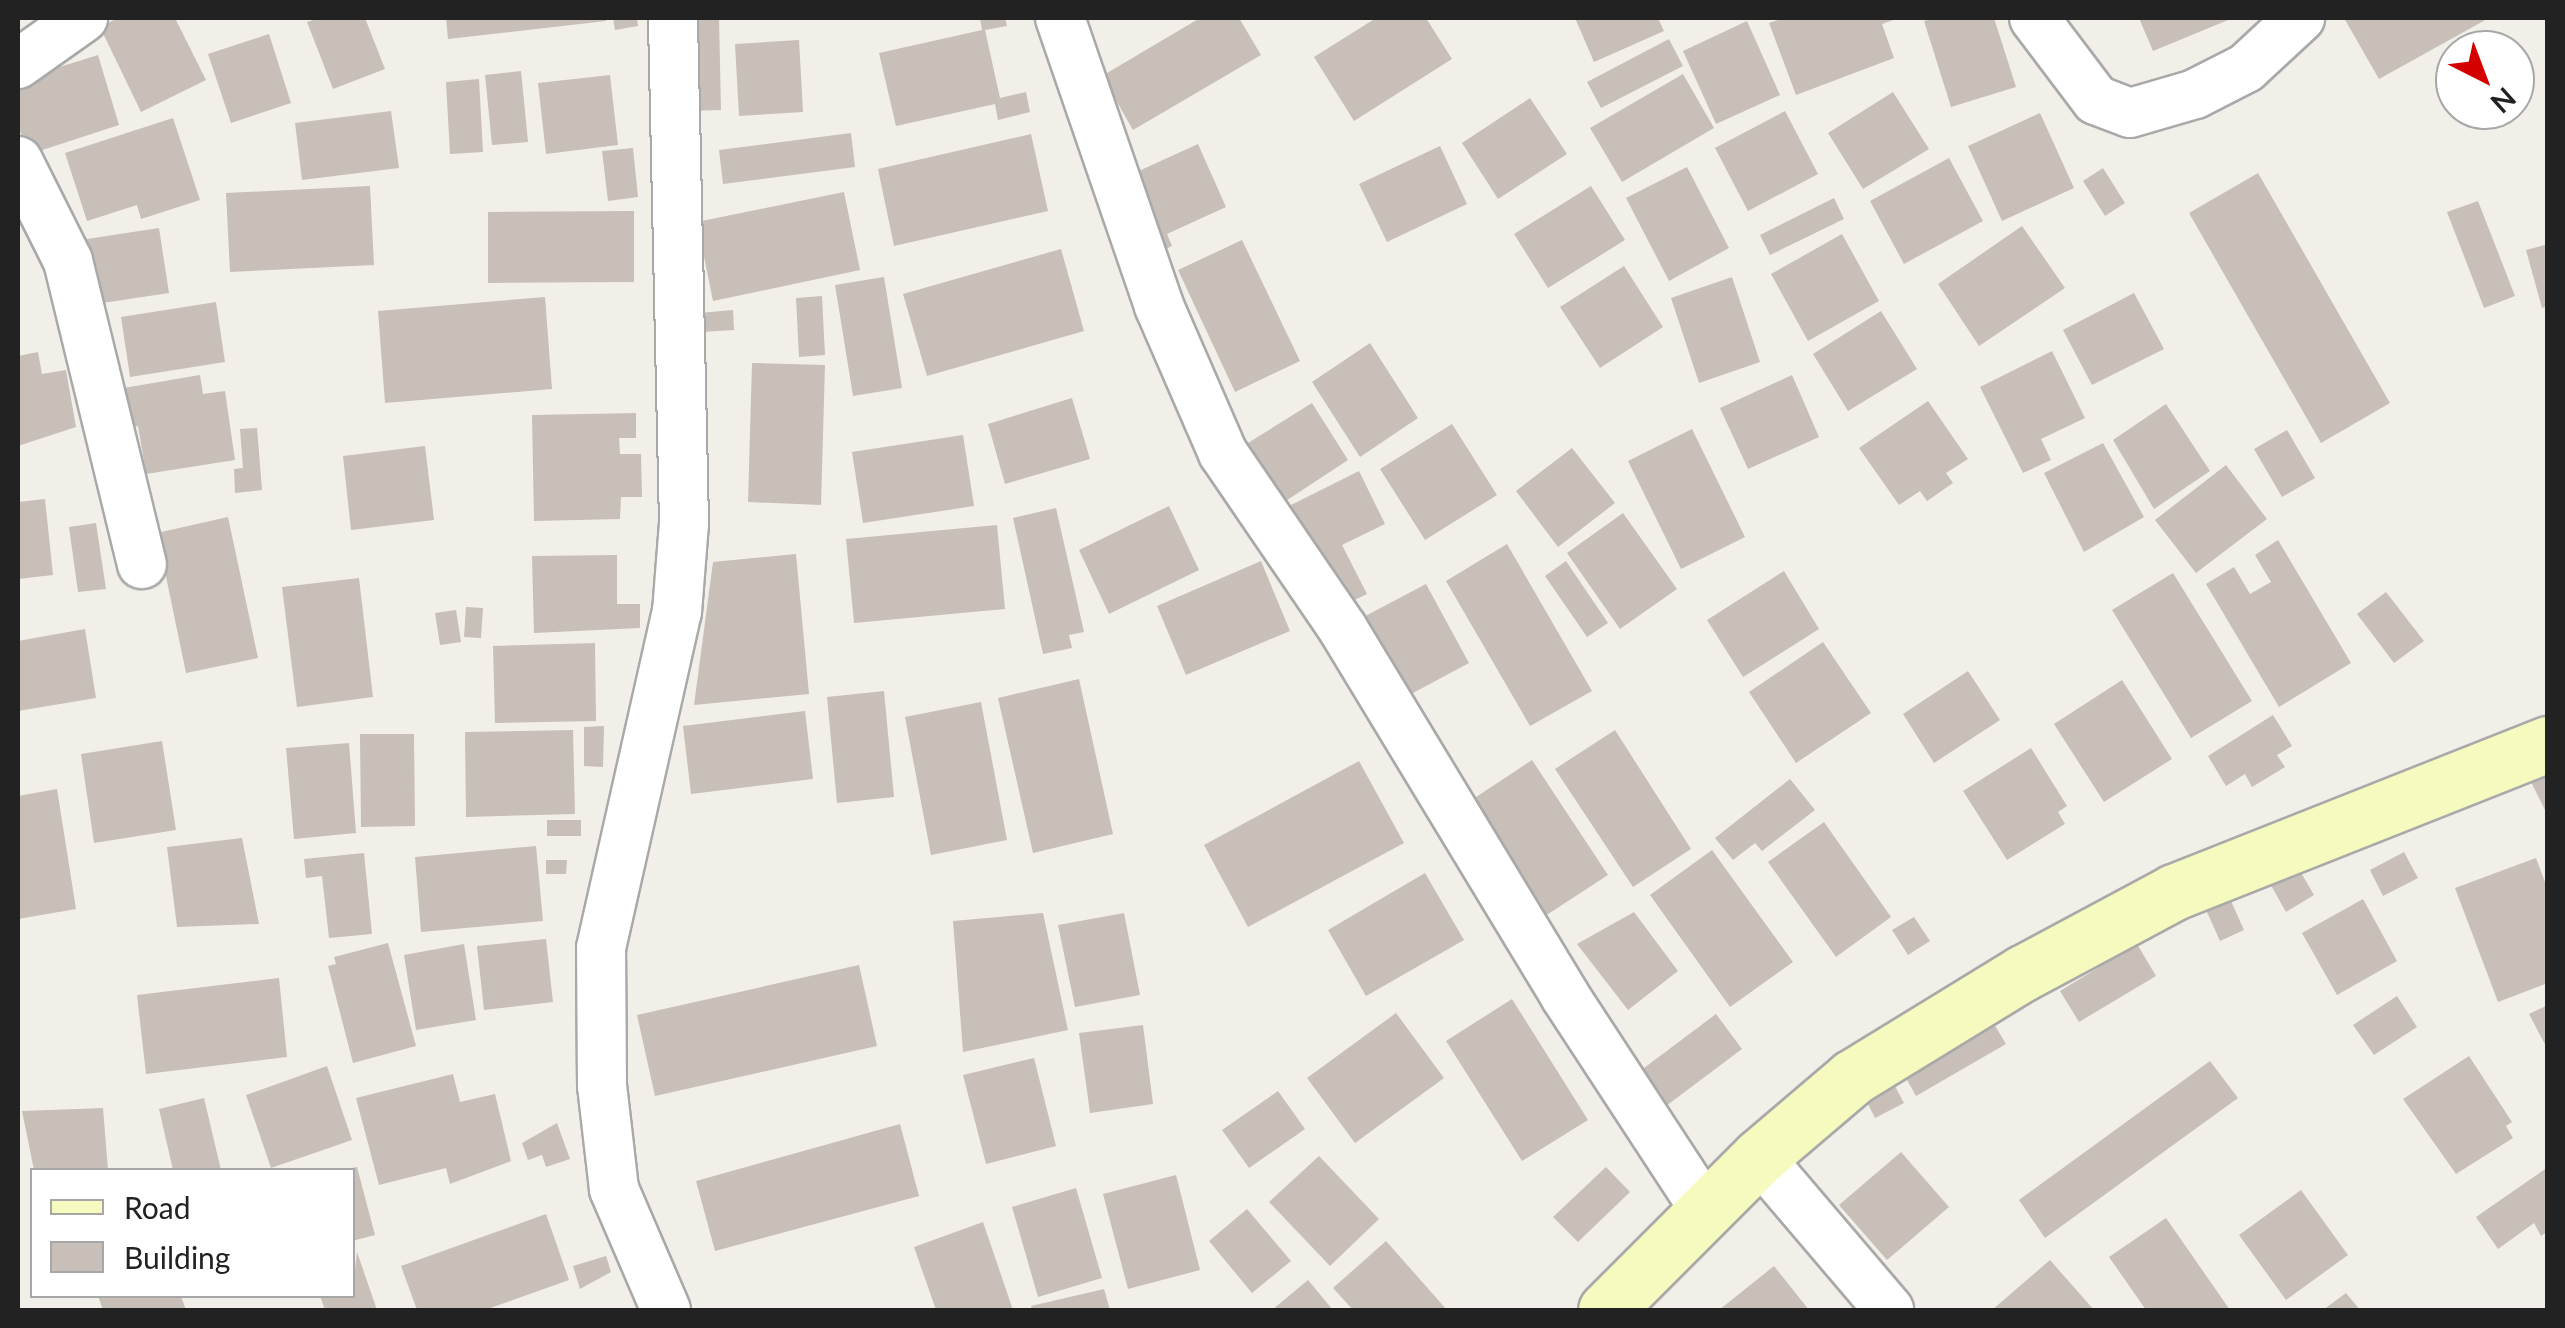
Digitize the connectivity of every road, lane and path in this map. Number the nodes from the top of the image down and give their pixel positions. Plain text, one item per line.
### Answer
1 (82, 18) edge
2 (673, 18) edge
3 (1060, 18) edge
4 (2034, 18) edge
5 (2300, 18) edge
6 (18, 64) edge
7 (18, 162) edge
8 (142, 564) dead end
9 (2548, 744) edge
10 (1759, 1158) junction
11 (1705, 1210) junction
12 (666, 1310) edge
13 (1606, 1310) edge
14 (1889, 1310) edge

1 - 6 street
2 - 12 street
3 - 11 street
4 - 5 street
7 - 8 street
9 - 10 main road
10 - 11 main road
10 - 14 street
11 - 13 main road

